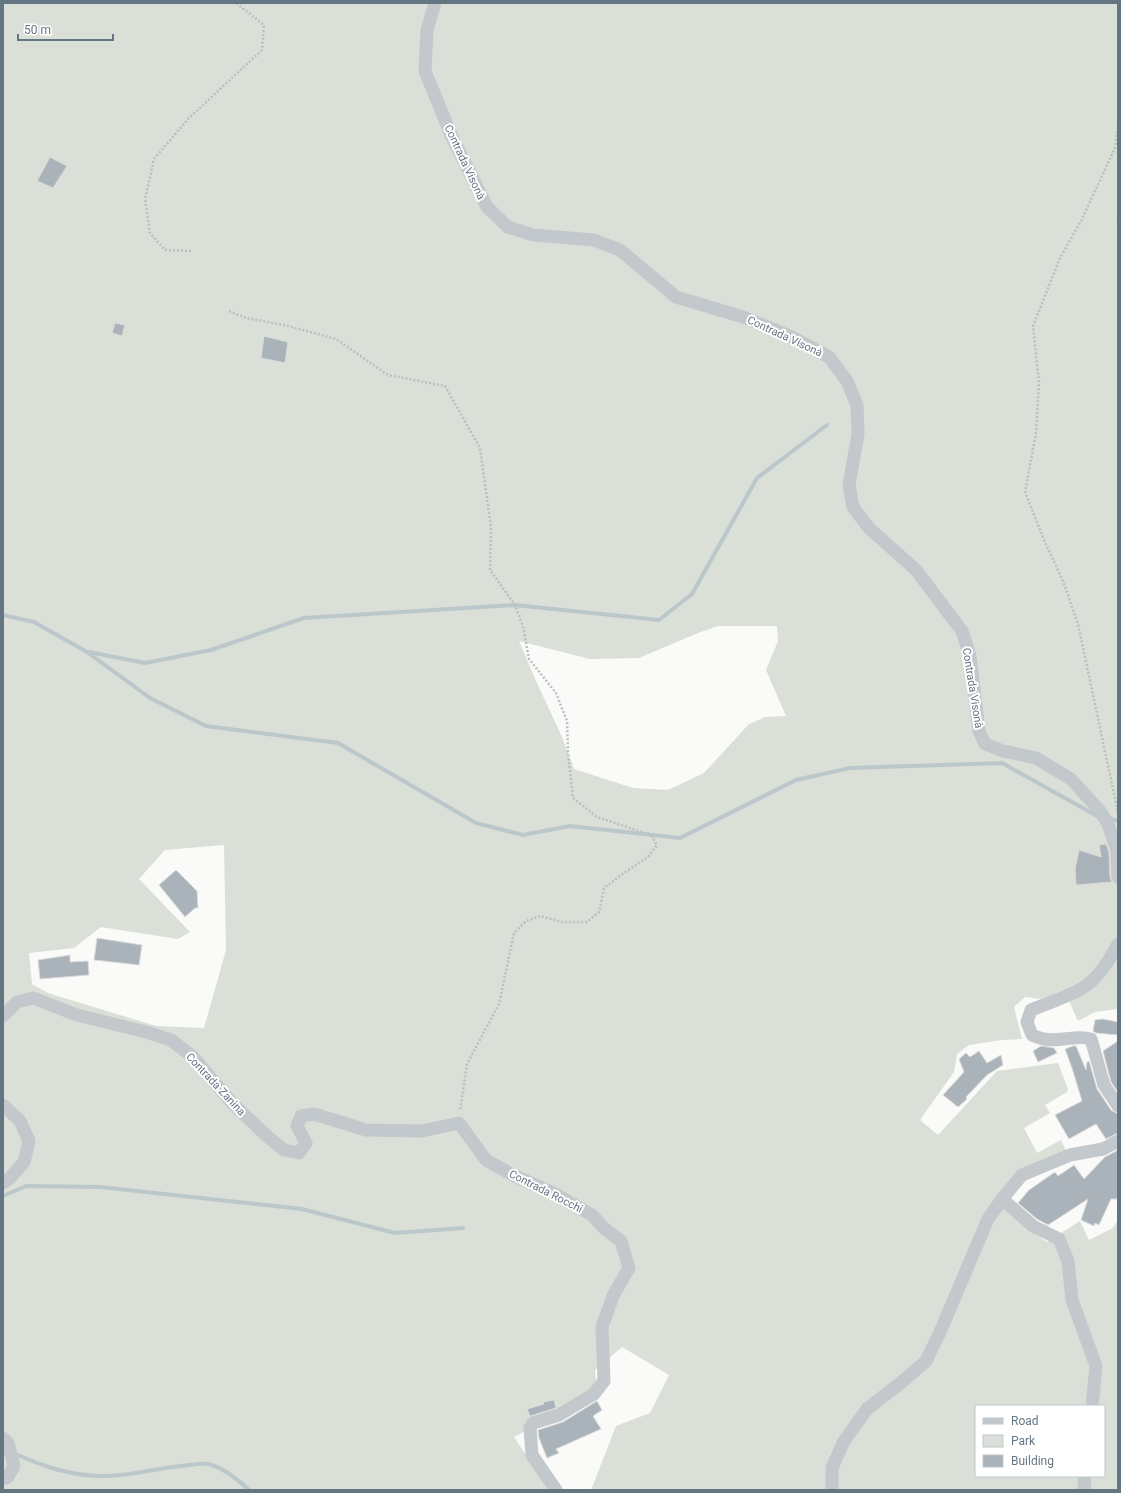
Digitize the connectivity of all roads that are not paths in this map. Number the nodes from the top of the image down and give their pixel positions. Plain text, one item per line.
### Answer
1 (435, 3) edge
2 (1118, 877) edge
3 (1118, 944) edge
4 (3, 1016) edge
5 (3, 1105) edge
6 (1118, 1106) edge
7 (459, 1123) joint
8 (1118, 1140) edge
9 (3, 1183) edge
10 (1002, 1199) junction
11 (1092, 1405) edge
12 (5, 1441) edge
13 (1085, 1477) edge
14 (3, 1479) edge
15 (556, 1490) edge
16 (832, 1490) edge
17 (1084, 1490) edge

1 - 2 street, Contrada Visonà
3 - 6 street
4 - 7 street, Contrada Zanina
5 - 9 street
7 - 15 street, Contrada Rocchi
8 - 10 street
10 - 11 street
10 - 16 street
12 - 14 street
13 - 17 street

